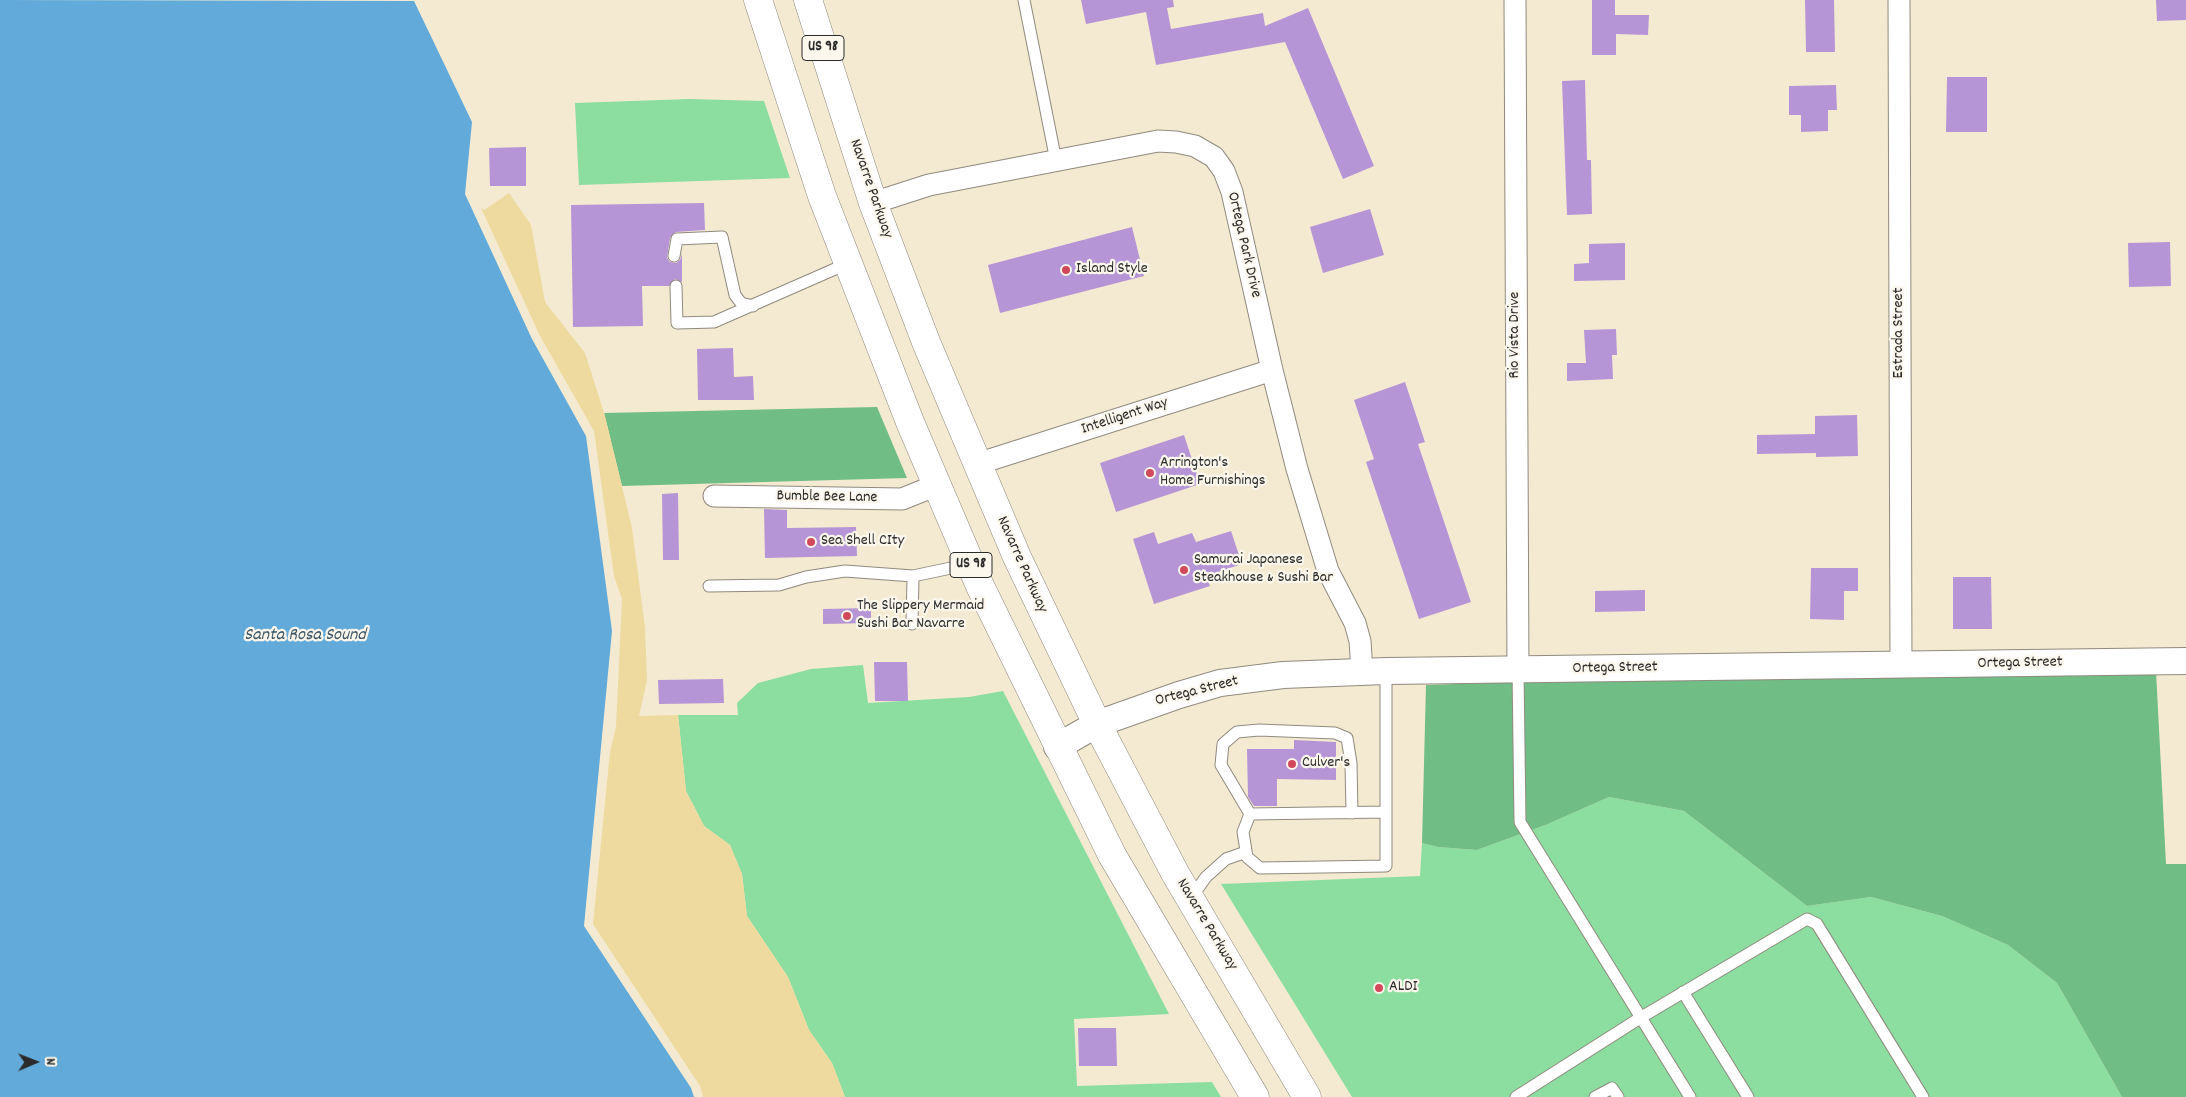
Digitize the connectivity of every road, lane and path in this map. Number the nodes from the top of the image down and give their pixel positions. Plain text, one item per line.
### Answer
1 (758, 0) edge
2 (808, 0) edge
3 (1024, 0) edge
4 (1515, 0) edge
5 (1899, 0) edge
6 (1056, 161) junction
7 (874, 203) junction
8 (674, 256) dead end
9 (848, 261) junction
10 (676, 286) dead end
11 (753, 306) junction
12 (1272, 370) junction
13 (977, 464) junction
14 (937, 485) junction
15 (714, 496) dead end
16 (970, 564) junction
17 (913, 576) junction
18 (709, 586) dead end
19 (912, 624) dead end
20 (2186, 661) edge
21 (1901, 665) junction
22 (1518, 670) junction
23 (1374, 672) junction
24 (1097, 724) junction
25 (1057, 747) junction
26 (1386, 812) junction
27 (1352, 813) junction
28 (1250, 814) junction
29 (1246, 852) junction
30 (1190, 899) junction
31 (1683, 992) junction
32 (1640, 1018) junction
33 (1255, 1097) edge
34 (1307, 1097) edge
35 (1516, 1097) edge
36 (1595, 1097) edge
37 (1618, 1097) edge
38 (1690, 1097) edge
39 (1748, 1097) edge
40 (1923, 1097) edge

1 - 9 highway, US 98
2 - 7 highway, Navarre Parkway / US 98
3 - 6 lane
4 - 22 street, Rio Vista Drive
5 - 21 street, Estrada Street
6 - 7 street, Ortega Park Drive
6 - 12 street, Ortega Park Drive
7 - 13 highway, Navarre Parkway / US 98
8 - 11 lane
9 - 11 lane
9 - 14 highway, US 98
10 - 11 lane
12 - 13 street, Intelligent Way
12 - 23 street, Ortega Park Drive
13 - 24 highway, Navarre Parkway / US 98
14 - 15 street, Bumble Bee Lane
14 - 16 highway, US 98
16 - 17 lane
16 - 25 highway, US 98
17 - 18 lane
17 - 19 lane
20 - 21 street, Ortega Street
21 - 22 street, Ortega Street
22 - 23 street, Ortega Street
22 - 32 lane
23 - 24 street, Ortega Street
23 - 26 lane
24 - 25 street, Ortega Street
24 - 30 highway, Navarre Parkway / US 98
25 - 33 highway, US 98
26 - 27 lane
26 - 29 lane
27 - 28 lane
27 - 28 lane
28 - 29 lane
29 - 30 lane
30 - 34 highway, Navarre Parkway / US 98
31 - 32 lane
31 - 39 lane
31 - 40 lane
32 - 35 lane
32 - 38 lane
36 - 37 lane

